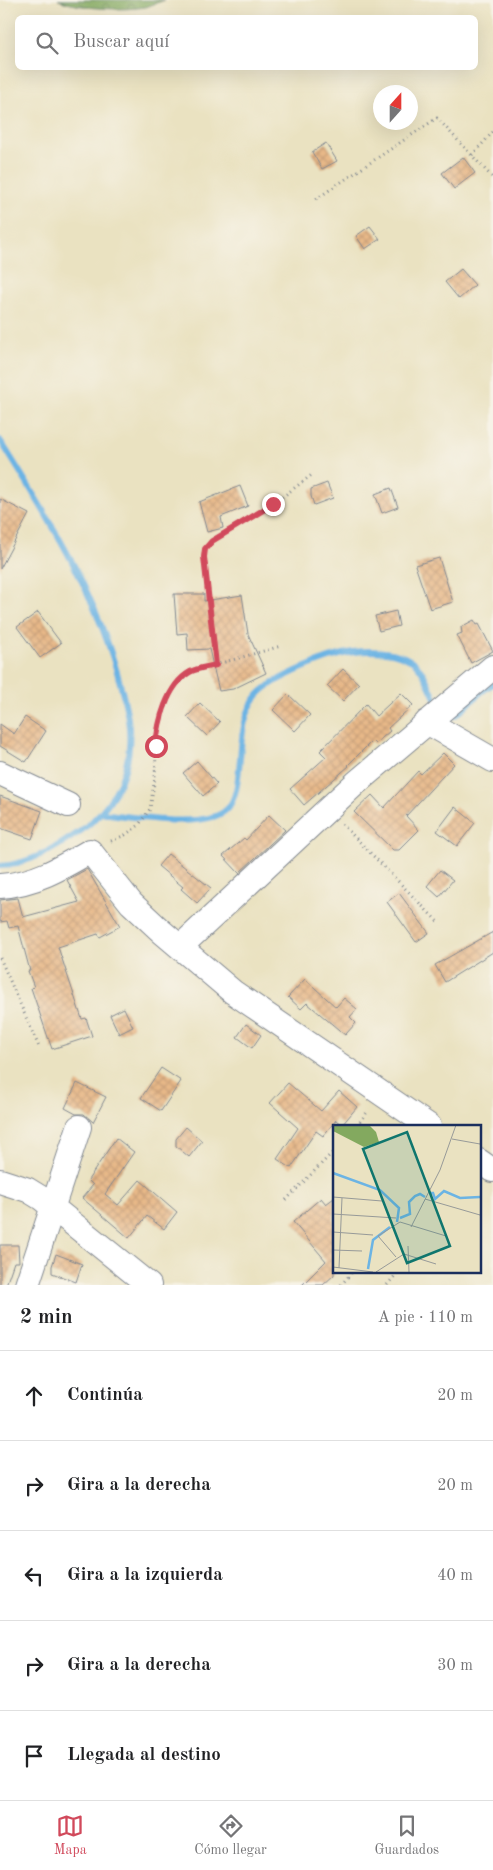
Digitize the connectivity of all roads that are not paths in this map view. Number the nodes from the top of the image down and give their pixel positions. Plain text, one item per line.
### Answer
1 (493, 667) edge
2 (427, 722) junction
3 (493, 760) edge
4 (0, 773) edge
5 (68, 805) dead end
6 (0, 886) edge
7 (180, 947) junction
8 (428, 1125) edge
9 (79, 1127) dead end
10 (0, 1181) edge
11 (53, 1207) junction
12 (27, 1285) edge
13 (149, 1285) edge

1 - 2 street
2 - 3 street
2 - 7 street
4 - 5 street
6 - 7 street
7 - 8 street
9 - 11 street
10 - 11 street
11 - 12 street
11 - 13 street

